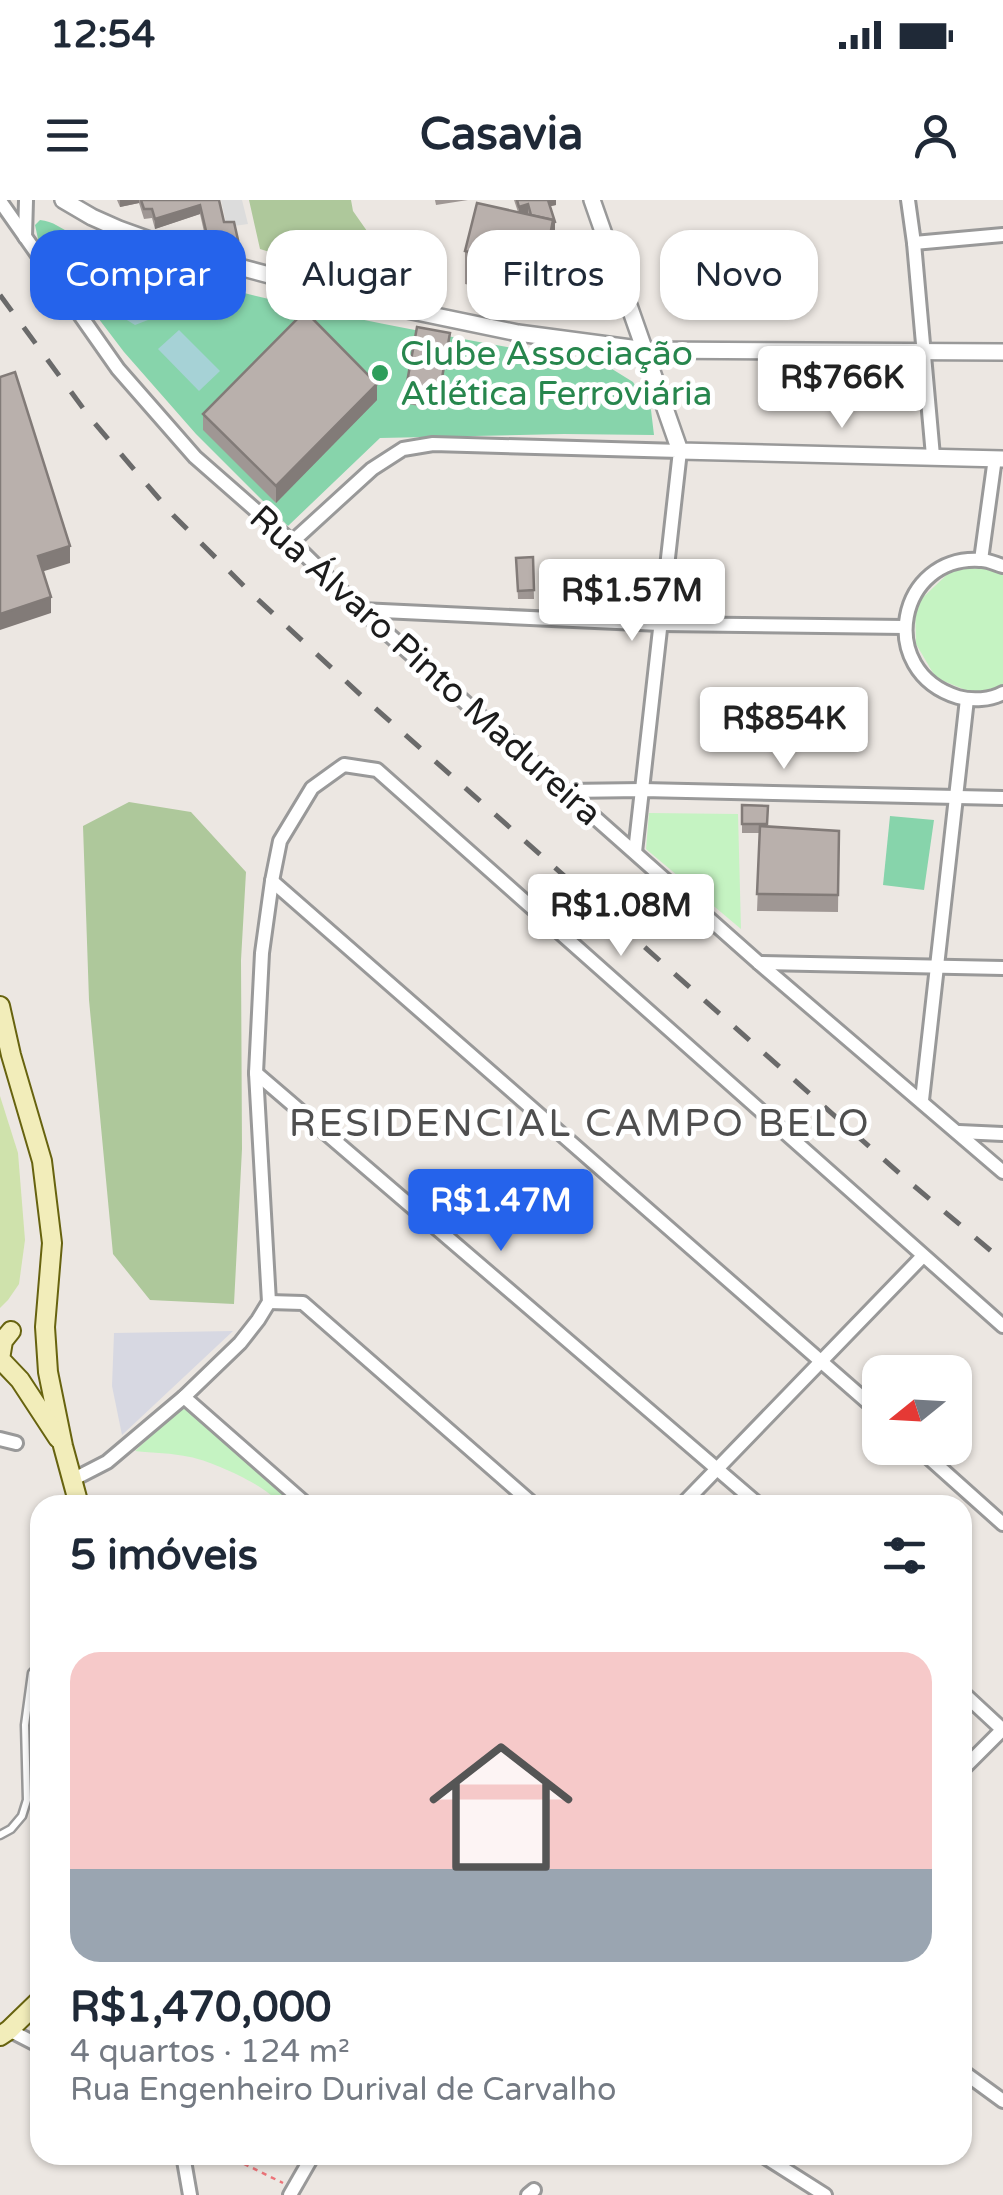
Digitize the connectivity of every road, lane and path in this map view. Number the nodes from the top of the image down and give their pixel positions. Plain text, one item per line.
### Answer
1 (26, 200) edge
2 (63, 200) edge
3 (592, 200) edge
4 (908, 200) edge
5 (0, 202) edge
6 (1003, 235) edge
7 (25, 239) junction
8 (914, 243) junction
9 (646, 350) junction
10 (924, 352) junction
11 (1003, 352) edge
12 (680, 451) junction
13 (933, 456) junction
14 (999, 458) edge
15 (292, 542) junction
16 (982, 560) junction
17 (1003, 566) edge
18 (360, 610) junction
19 (660, 624) junction
20 (904, 627) junction
21 (1003, 692) edge
22 (967, 700) junction
23 (643, 790) junction
24 (564, 791) junction
25 (956, 797) junction
26 (1003, 798) edge
27 (635, 852) junction
28 (272, 882) junction
29 (760, 963) junction
30 (936, 967) junction
31 (1003, 968) edge
32 (0, 1006) edge
33 (256, 1073) junction
34 (922, 1100) junction
35 (959, 1132) junction
36 (1003, 1134) edge
37 (1003, 1172) edge
38 (924, 1256) junction
39 (269, 1302) junction
40 (1003, 1326) edge
41 (45, 1328) junction
42 (6, 1331) edge
43 (0, 1359) edge
44 (822, 1361) junction
45 (48, 1372) junction
46 (20, 1380) junction
47 (184, 1396) junction
48 (862, 1397) edge
49 (0, 1438) edge
50 (16, 1444) dead end
51 (63, 1446) junction
52 (937, 1465) edge
53 (718, 1468) junction
54 (72, 1480) junction
55 (76, 1495) edge
56 (295, 1495) edge
57 (523, 1495) edge
58 (692, 1495) edge
59 (748, 1495) edge
60 (971, 1495) edge
61 (972, 1496) edge
62 (1003, 1524) edge
63 (30, 1688) edge
64 (972, 1701) edge
65 (1003, 1730) edge
66 (972, 1760) edge
67 (0, 1835) edge
68 (30, 2009) edge
69 (5, 2033) edge
70 (30, 2042) edge
71 (972, 2078) edge
72 (1003, 2101) edge
73 (185, 2165) edge
74 (244, 2165) edge
75 (307, 2165) edge
76 (777, 2165) edge
77 (291, 2192) edge
78 (820, 2194) edge
79 (190, 2195) edge

1 - 7 street
2 - 9 street
3 - 9 street
4 - 8 street
5 - 7 street, Rua Álvaro Pinto Madureira
6 - 8 street
7 - 15 street, Rua Álvaro Pinto Madureira
8 - 10 street
9 - 10 street
9 - 12 street
10 - 11 street
10 - 13 street
12 - 13 street
12 - 15 street
12 - 19 street
13 - 14 street
14 - 16 street
15 - 18 street, Rua Álvaro Pinto Madureira
16 - 17 street
16 - 20 street
18 - 19 street
18 - 24 street, Rua Álvaro Pinto Madureira
19 - 20 street
19 - 23 street
20 - 22 street
21 - 22 street
22 - 25 street
23 - 24 street
23 - 25 street
23 - 27 street
24 - 27 street, Rua Álvaro Pinto Madureira
25 - 26 street
25 - 30 street
27 - 29 street, Rua Álvaro Pinto Madureira
28 - 33 street
28 - 38 street
28 - 44 street
29 - 30 street
29 - 34 street, Rua Álvaro Pinto Madureira
30 - 31 street
30 - 34 street
32 - 41 main road
33 - 39 street
33 - 53 street
34 - 35 street, Rua Álvaro Pinto Madureira
35 - 36 street
35 - 37 street, Rua Álvaro Pinto Madureira
38 - 40 street
38 - 44 street
39 - 47 street
39 - 57 street
41 - 42 main road
41 - 45 main road
42 - 43 main road
43 - 46 main road
44 - 48 street
44 - 53 street
45 - 46 main road
45 - 51 main road
46 - 51 main road
47 - 54 street
47 - 56 street
49 - 50 street
51 - 54 main road
52 - 60 street
53 - 58 street
53 - 59 street
54 - 55 main road
61 - 62 street
63 - 67 lane
64 - 65 street
65 - 66 street
68 - 69 main road
69 - 70 street
71 - 72 street
73 - 79 street
74 - 77 path
75 - 77 street
76 - 78 street

